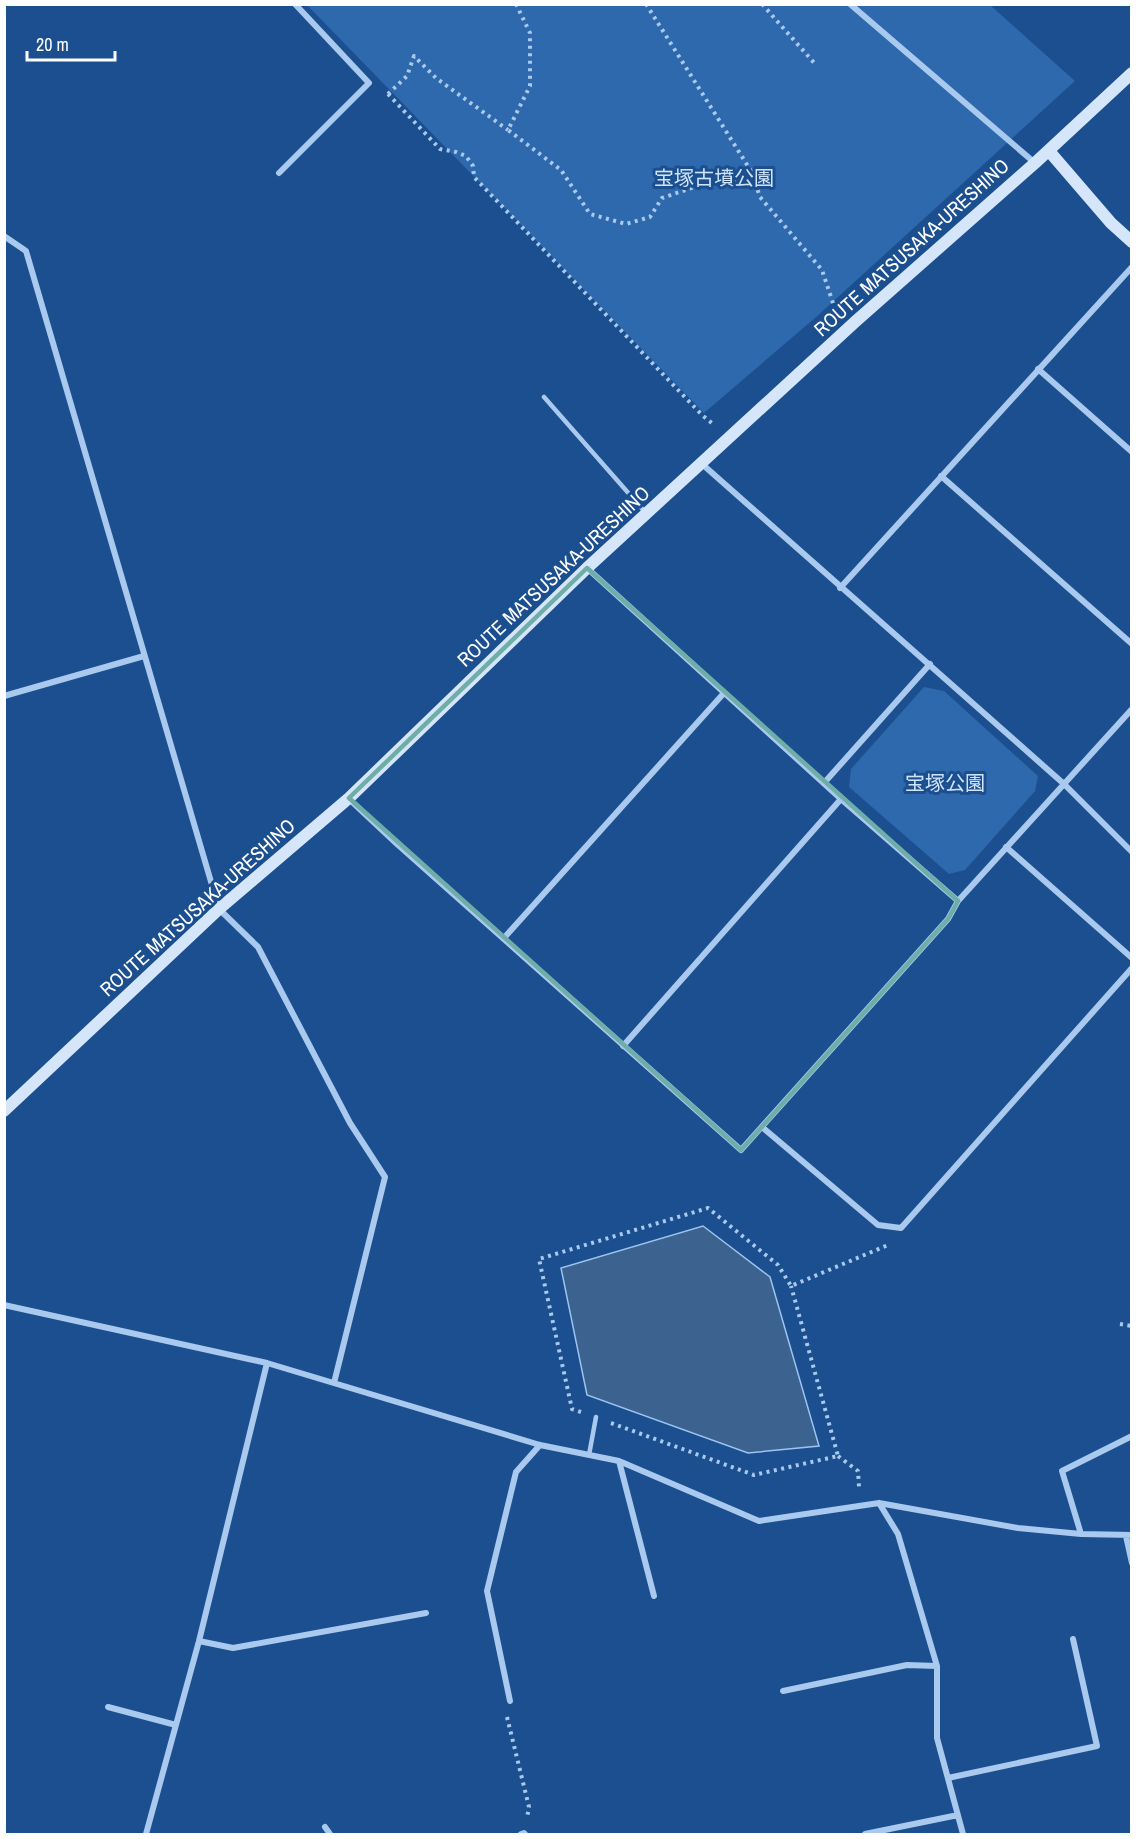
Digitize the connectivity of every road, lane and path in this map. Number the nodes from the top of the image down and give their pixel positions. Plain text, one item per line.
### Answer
1 (295, 4) edge
2 (516, 4) edge
3 (646, 4) edge
4 (762, 4) edge
5 (850, 4) edge
6 (816, 65) dead end
7 (1131, 73) edge
8 (369, 83) junction
9 (388, 94) junction
10 (508, 130) junction
11 (1049, 151) junction
12 (1035, 164) junction
13 (751, 171) junction
14 (279, 173) dead end
15 (4, 236) edge
16 (1131, 242) edge
17 (1131, 267) edge
18 (835, 309) dead end
19 (1038, 369) junction
20 (544, 397) dead end
21 (730, 438) junction
22 (1131, 452) edge
23 (702, 464) junction
24 (941, 476) junction
25 (647, 514) junction
26 (587, 568) junction
27 (840, 588) junction
28 (1131, 644) edge
29 (144, 656) junction
30 (930, 664) junction
31 (724, 693) junction
32 (4, 696) edge
33 (1131, 709) edge
34 (824, 783) junction
35 (1064, 784) junction
36 (349, 798) junction
37 (841, 799) junction
38 (1006, 847) junction
39 (1131, 852) edge
40 (958, 901) junction
41 (219, 909) junction
42 (504, 938) junction
43 (1131, 958) edge
44 (1131, 968) edge
45 (623, 1046) junction
46 (4, 1111) edge
47 (762, 1128) junction
48 (901, 1228) junction
49 (791, 1286) junction
50 (4, 1305) edge
51 (1120, 1324) dead end
52 (1131, 1326) edge
53 (267, 1363) junction
54 (334, 1383) junction
55 (596, 1418) junction
56 (1131, 1436) edge
57 (540, 1445) junction
58 (589, 1455) junction
59 (838, 1456) junction
60 (620, 1461) junction
61 (879, 1503) junction
62 (861, 1506) junction
63 (1081, 1534) junction
64 (1129, 1536) edge
65 (1131, 1563) edge
66 (654, 1596) dead end
67 (426, 1613) dead end
68 (1073, 1639) dead end
69 (199, 1641) junction
70 (937, 1666) junction
71 (783, 1691) dead end
72 (510, 1701) joint
73 (108, 1707) dead end
74 (176, 1725) junction
75 (948, 1778) junction
76 (958, 1815) junction
77 (325, 1827) dead end
78 (146, 1834) edge
79 (330, 1834) edge
80 (523, 1834) edge
81 (865, 1834) edge
82 (963, 1834) edge

1 - 8 street
2 - 10 path
3 - 13 path
4 - 6 path
5 - 12 street
7 - 11 main road, ROUTE MATSUSAKA-URESHINO
8 - 9 path
8 - 14 street
9 - 10 path
9 - 21 path
10 - 13 path
11 - 12 main road, ROUTE MATSUSAKA-URESHINO
11 - 16 main road
12 - 21 main road, ROUTE MATSUSAKA-URESHINO
13 - 18 path
15 - 29 street
17 - 19 street
19 - 22 street
19 - 24 street
20 - 25 lane
21 - 23 main road, ROUTE MATSUSAKA-URESHINO
23 - 25 main road, ROUTE MATSUSAKA-URESHINO
23 - 27 street
24 - 27 street
24 - 28 street
25 - 26 main road, ROUTE MATSUSAKA-URESHINO
26 - 31 street
26 - 36 main road, ROUTE MATSUSAKA-URESHINO
27 - 30 street
29 - 32 street
29 - 41 street
30 - 34 street
30 - 35 street
31 - 34 street
31 - 42 street
33 - 35 street
34 - 37 street
35 - 38 street
35 - 39 street
36 - 41 main road, ROUTE MATSUSAKA-URESHINO
36 - 42 street
37 - 40 street
37 - 45 street
38 - 40 street
38 - 43 street
40 - 47 street
41 - 46 main road, ROUTE MATSUSAKA-URESHINO
41 - 54 street
42 - 45 street
44 - 48 street
45 - 47 street
47 - 48 street
48 - 49 path
49 - 55 path
49 - 59 path
50 - 53 street
51 - 52 path
53 - 54 street
53 - 69 street
54 - 57 street
55 - 58 lane
55 - 59 path
56 - 63 street
57 - 58 street
57 - 72 street
58 - 60 street
59 - 62 path
60 - 62 street
60 - 66 street
61 - 62 street
61 - 63 street
61 - 70 street
63 - 64 street
64 - 65 street
67 - 69 street
68 - 75 street
69 - 74 street
70 - 71 street
70 - 75 street
72 - 80 path
73 - 74 street
74 - 78 street
75 - 76 street
76 - 81 street
76 - 82 street
77 - 79 street

